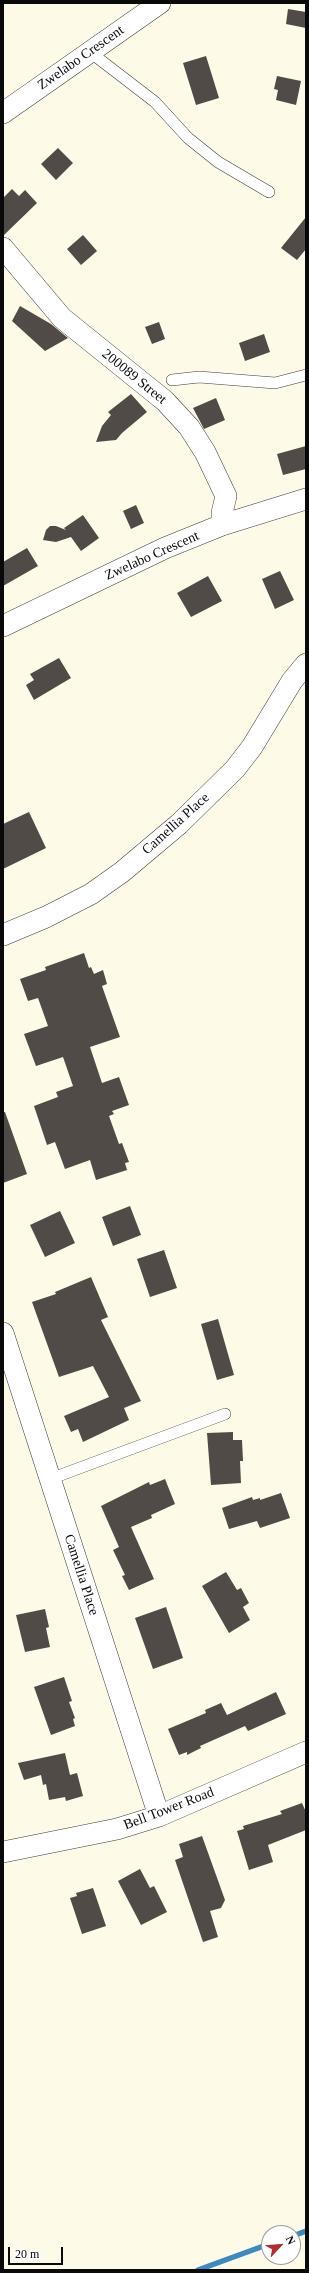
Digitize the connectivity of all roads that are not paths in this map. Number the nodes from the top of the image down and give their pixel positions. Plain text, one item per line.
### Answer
1 (160, 3) edge
2 (90, 52) junction
3 (3, 113) edge
4 (269, 192) dead end
5 (3, 248) edge
6 (306, 375) edge
7 (172, 380) dead end
8 (306, 499) edge
9 (222, 525) junction
10 (3, 626) edge
11 (306, 664) edge
12 (3, 935) edge
13 (3, 1333) edge
14 (225, 1414) dead end
15 (50, 1479) junction
16 (306, 1752) edge
17 (160, 1816) junction
18 (3, 1852) edge

1 - 2 street, Zwelabo Crescent
2 - 3 street, Zwelabo Crescent
2 - 4 lane
5 - 9 street, 200089 Street
6 - 7 lane
8 - 9 street, Zwelabo Crescent
9 - 10 street, Zwelabo Crescent
11 - 12 street, Camellia Place
13 - 15 street, Camellia Place
14 - 15 lane
15 - 17 street, Camellia Place
16 - 17 street, Bell Tower Road
17 - 18 street, Bell Tower Road

